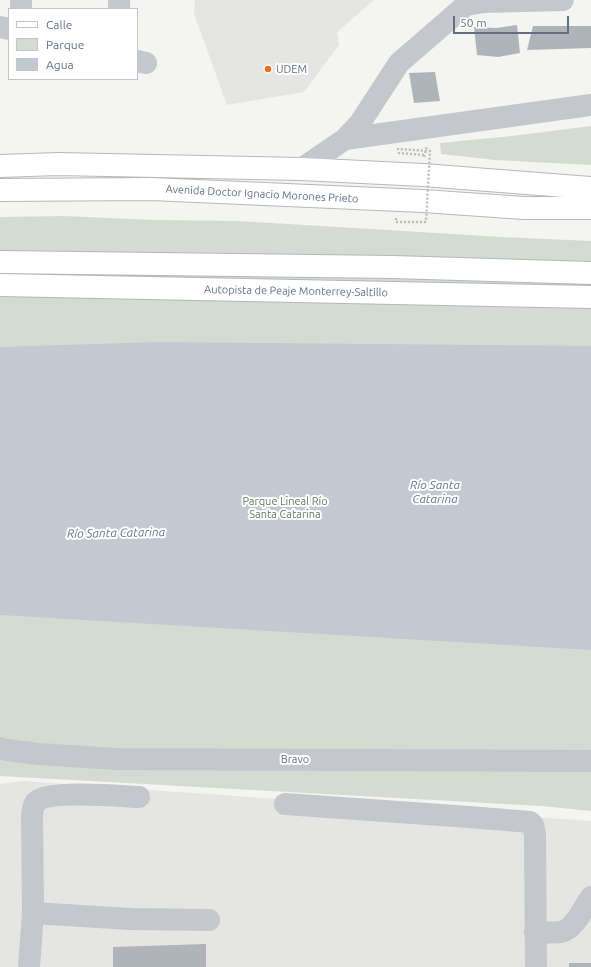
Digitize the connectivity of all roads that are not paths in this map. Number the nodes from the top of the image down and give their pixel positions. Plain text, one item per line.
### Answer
1 (563, 0) edge
2 (591, 105) edge
3 (345, 139) junction
4 (0, 166) edge
5 (301, 169) junction
6 (0, 190) edge
7 (581, 190) edge
8 (524, 208) junction
9 (591, 208) edge
10 (591, 222) edge
11 (0, 262) edge
12 (591, 273) edge
13 (0, 286) edge
14 (591, 297) edge
15 (2, 749) edge
16 (591, 761) edge
17 (139, 797) dead end
18 (285, 804) dead end
19 (591, 897) edge
20 (32, 913) junction
21 (209, 920) dead end
22 (536, 932) junction
23 (29, 967) edge
24 (536, 967) edge

1 - 3 street
2 - 3 street
3 - 5 street
4 - 5 main road, Avenida Doctor Ignacio Morones Prieto
5 - 7 main road, Avenida Doctor Ignacio Morones Prieto
6 - 8 main road, Avenida Doctor Ignacio Morones Prieto
7 - 8 main road, Avenida Doctor Ignacio Morones Prieto
7 - 9 main road, Avenida Doctor Ignacio Morones Prieto
8 - 10 main road, Avenida Doctor Ignacio Morones Prieto
11 - 12 main road
13 - 14 main road, Autopista de Peaje Monterrey-Saltillo
15 - 16 street, Bravo
17 - 20 street
18 - 22 street
19 - 22 street
20 - 21 street
20 - 23 street
22 - 24 street

